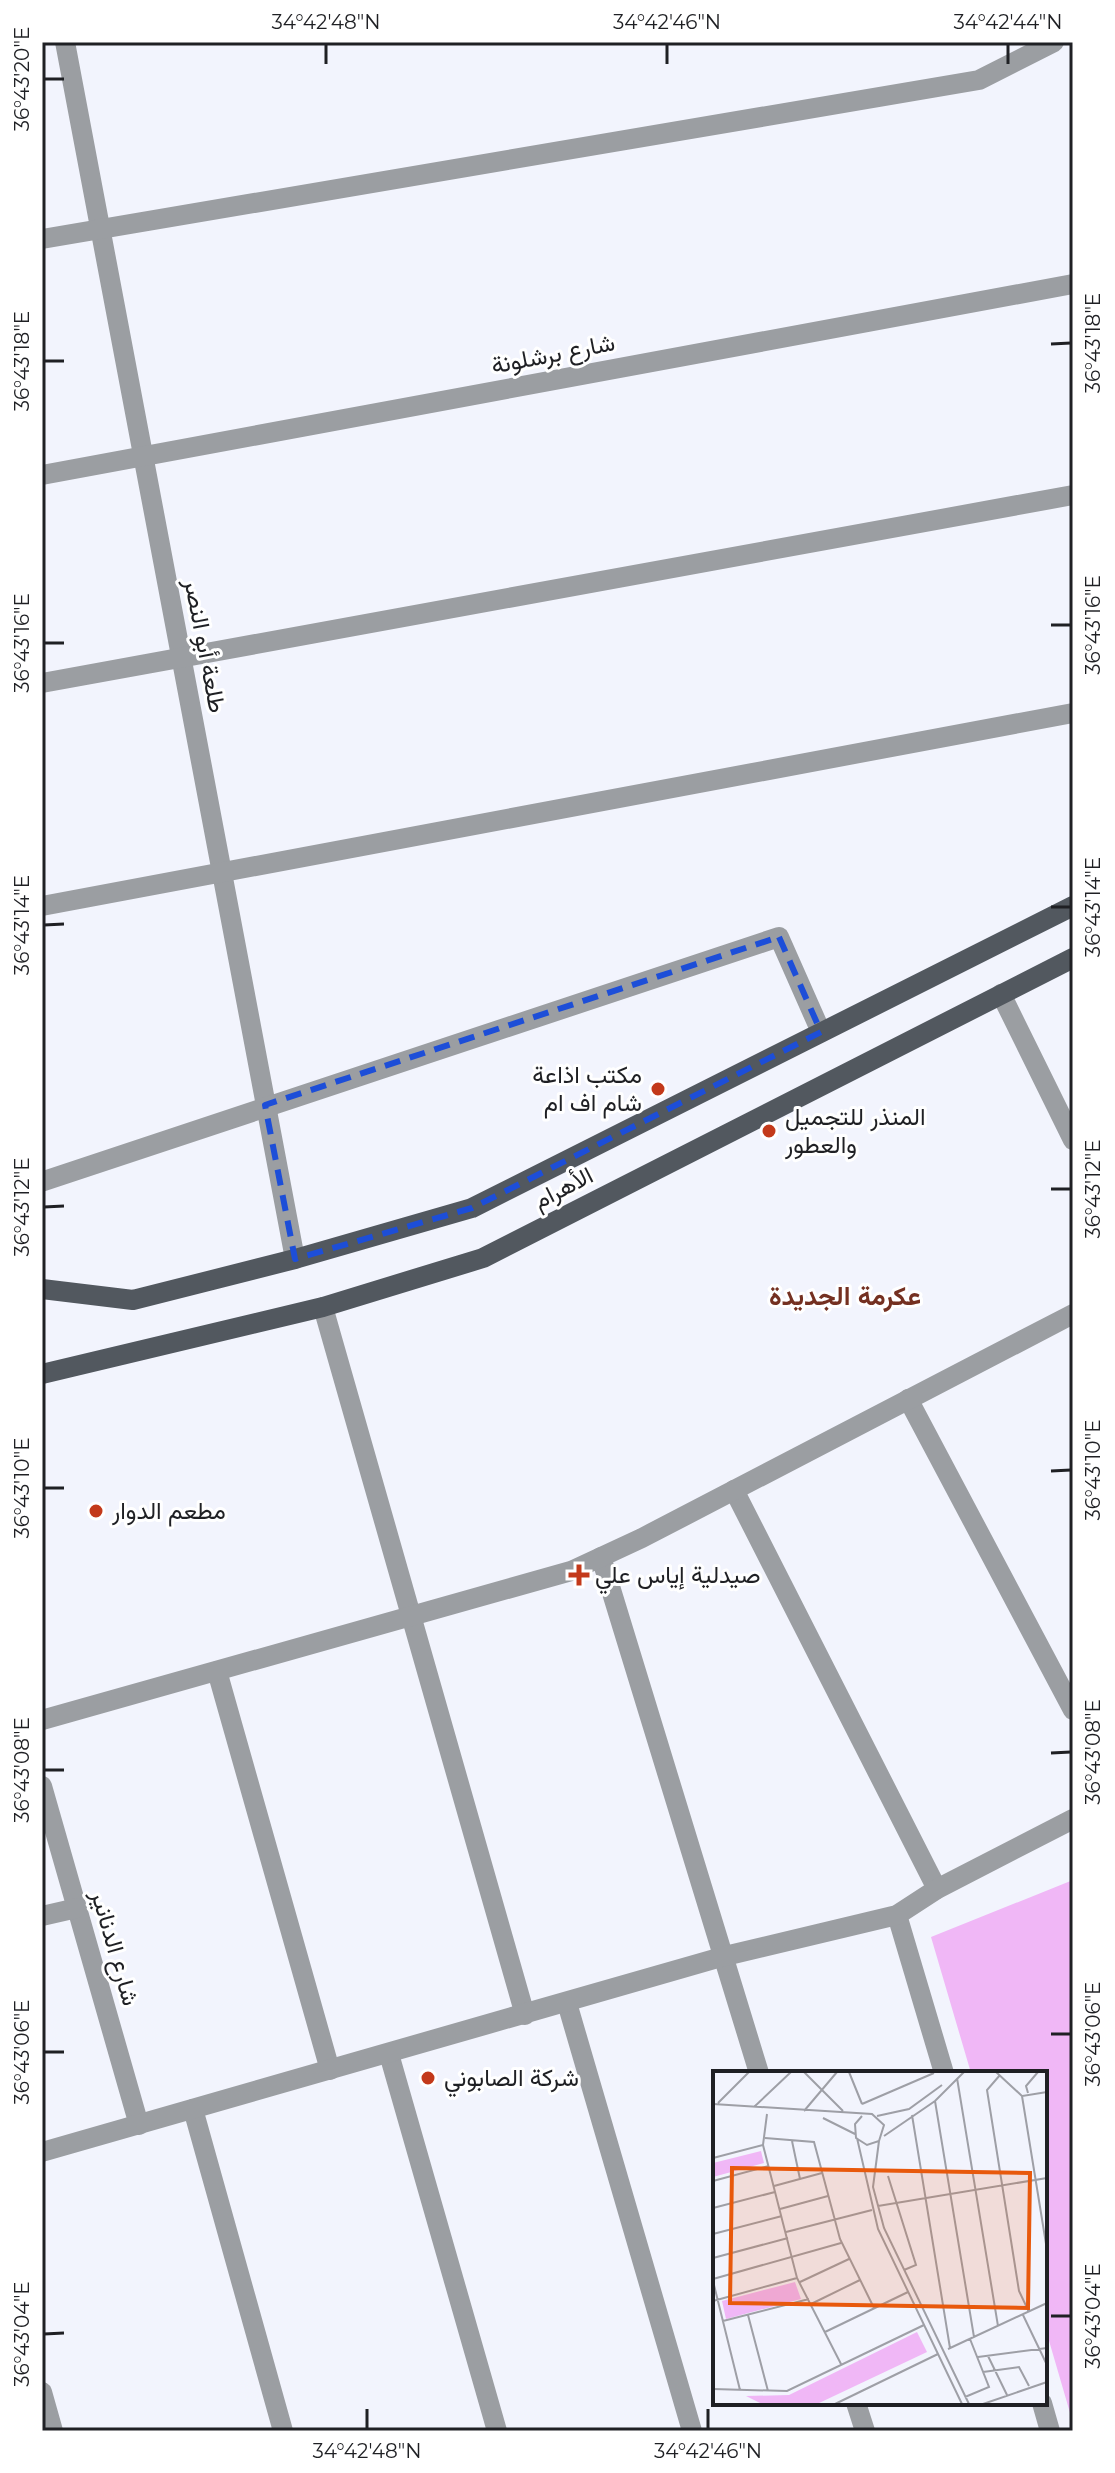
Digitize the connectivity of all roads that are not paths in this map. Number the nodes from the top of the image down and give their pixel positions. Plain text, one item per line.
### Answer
1 (65, 42) edge
2 (1054, 42) edge
3 (100, 228) junction
4 (42, 239) edge
5 (1073, 284) edge
6 (143, 457) junction
7 (42, 475) edge
8 (1073, 495) edge
9 (180, 657) junction
10 (42, 683) edge
11 (1073, 713) edge
12 (221, 871) junction
13 (42, 906) edge
14 (1073, 906) edge
15 (1073, 958) edge
16 (1001, 994) junction
17 (821, 1032) junction
18 (265, 1105) junction
19 (1073, 1140) edge
20 (44, 1181) dead end
21 (295, 1259) junction
22 (42, 1289) edge
23 (323, 1307) junction
24 (1073, 1314) edge
25 (42, 1374) edge
26 (908, 1399) junction
27 (734, 1490) junction
28 (601, 1557) junction
29 (410, 1616) junction
30 (217, 1671) junction
31 (1073, 1710) edge
32 (42, 1720) edge
33 (42, 1786) edge
34 (1073, 1819) edge
35 (937, 1889) junction
36 (77, 1908) junction
37 (897, 1915) junction
38 (42, 1916) edge
39 (725, 1956) junction
40 (567, 2003) junction
41 (525, 2015) junction
42 (389, 2054) junction
43 (330, 2070) junction
44 (758, 2071) edge
45 (943, 2071) edge
46 (193, 2109) junction
47 (139, 2125) junction
48 (42, 2152) edge
49 (42, 2392) edge
50 (857, 2405) edge
51 (1043, 2405) edge
52 (53, 2431) edge
53 (283, 2431) edge
54 (497, 2431) edge
55 (692, 2431) edge
56 (865, 2431) edge
57 (1050, 2431) edge

1 - 3 street, طلعة أبو النصر
2 - 3 street
3 - 4 street
3 - 6 street, طلعة أبو النصر
5 - 6 street, شارع برشلونة
6 - 7 street, شارع برشلونة
6 - 9 street, طلعة أبو النصر
8 - 9 street
9 - 10 street
9 - 12 street, طلعة أبو النصر
11 - 12 street
12 - 13 street
12 - 18 street, طلعة أبو النصر
14 - 17 main road, الأهرام
15 - 16 main road, الأهرام
16 - 19 street
16 - 23 main road, الأهرام
17 - 18 street
17 - 21 main road, الأهرام
18 - 20 street
18 - 21 street, طلعة أبو النصر
21 - 22 main road, الأهرام
23 - 25 main road, الأهرام
23 - 29 street
24 - 26 street
26 - 27 street
26 - 31 street
27 - 28 street
27 - 35 street
28 - 29 street
28 - 39 street
29 - 30 street
29 - 41 street
30 - 32 street
30 - 43 street
33 - 36 street, شارع الدنانير
34 - 35 street
35 - 37 street
36 - 38 street
36 - 47 street, شارع الدنانير
37 - 39 street
37 - 45 street
39 - 40 street
39 - 44 street
40 - 41 street
40 - 55 street
41 - 42 street
42 - 43 street
42 - 54 street
43 - 46 street
46 - 47 street
46 - 53 street
47 - 48 street
49 - 52 street
50 - 56 street
51 - 57 street

